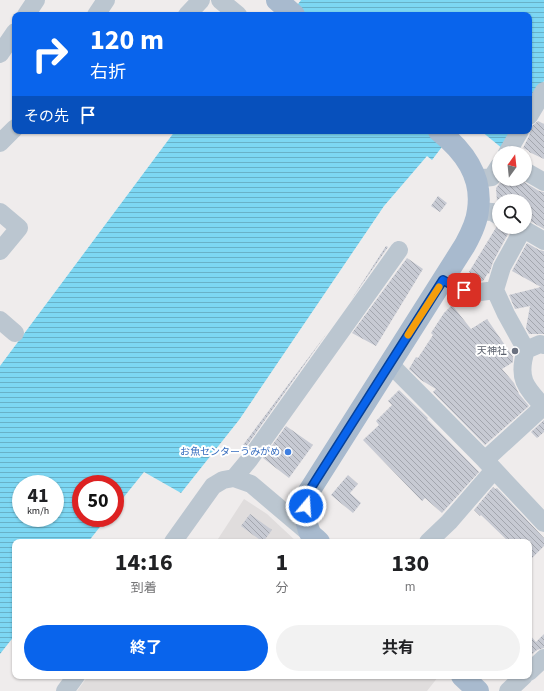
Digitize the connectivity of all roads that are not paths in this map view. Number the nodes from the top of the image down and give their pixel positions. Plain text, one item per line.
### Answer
1 (36, 0) edge
2 (106, 0) edge
3 (201, 0) edge
4 (220, 0) edge
5 (28, 12) edge
6 (98, 12) edge
7 (190, 12) edge
8 (234, 12) edge
9 (12, 36) edge
10 (0, 54) edge
11 (544, 91) edge
12 (532, 111) edge
13 (12, 131) edge
14 (518, 134) edge
15 (444, 135) edge
16 (0, 143) edge
17 (511, 146) edge
18 (532, 175) edge
19 (492, 177) edge
20 (476, 179) junction
21 (544, 182) edge
22 (0, 212) edge
23 (489, 213) edge
24 (519, 234) edge
25 (532, 234) edge
26 (544, 241) edge
27 (399, 250) dead end
28 (0, 251) edge
29 (443, 280) junction
30 (495, 290) junction
31 (0, 320) edge
32 (15, 333) dead end
33 (544, 345) edge
34 (526, 350) junction
35 (390, 364) junction
36 (544, 407) edge
37 (490, 465) junction
38 (234, 478) junction
39 (544, 523) edge
40 (315, 538) edge
41 (175, 539) edge
42 (431, 539) edge
43 (544, 658) edge
44 (532, 669) edge
45 (74, 679) edge
46 (465, 679) edge
47 (521, 679) edge
48 (65, 691) edge
49 (478, 691) edge
50 (508, 691) edge

1 - 5 street
2 - 6 street
3 - 7 street
4 - 8 street
9 - 10 street
11 - 12 street
13 - 16 street
14 - 17 street
15 - 20 main road
18 - 21 street
19 - 20 street
20 - 23 main road
22 - 28 street
23 - 29 main road
24 - 30 street
25 - 26 street
27 - 38 street
29 - 30 street
29 - 35 main road
30 - 34 street
31 - 32 street
33 - 34 street
34 - 36 street
35 - 37 street
35 - 40 main road
36 - 37 street
37 - 39 street
37 - 42 street
38 - 40 street
38 - 41 street
43 - 44 street
45 - 48 street
46 - 49 main road
47 - 50 street

